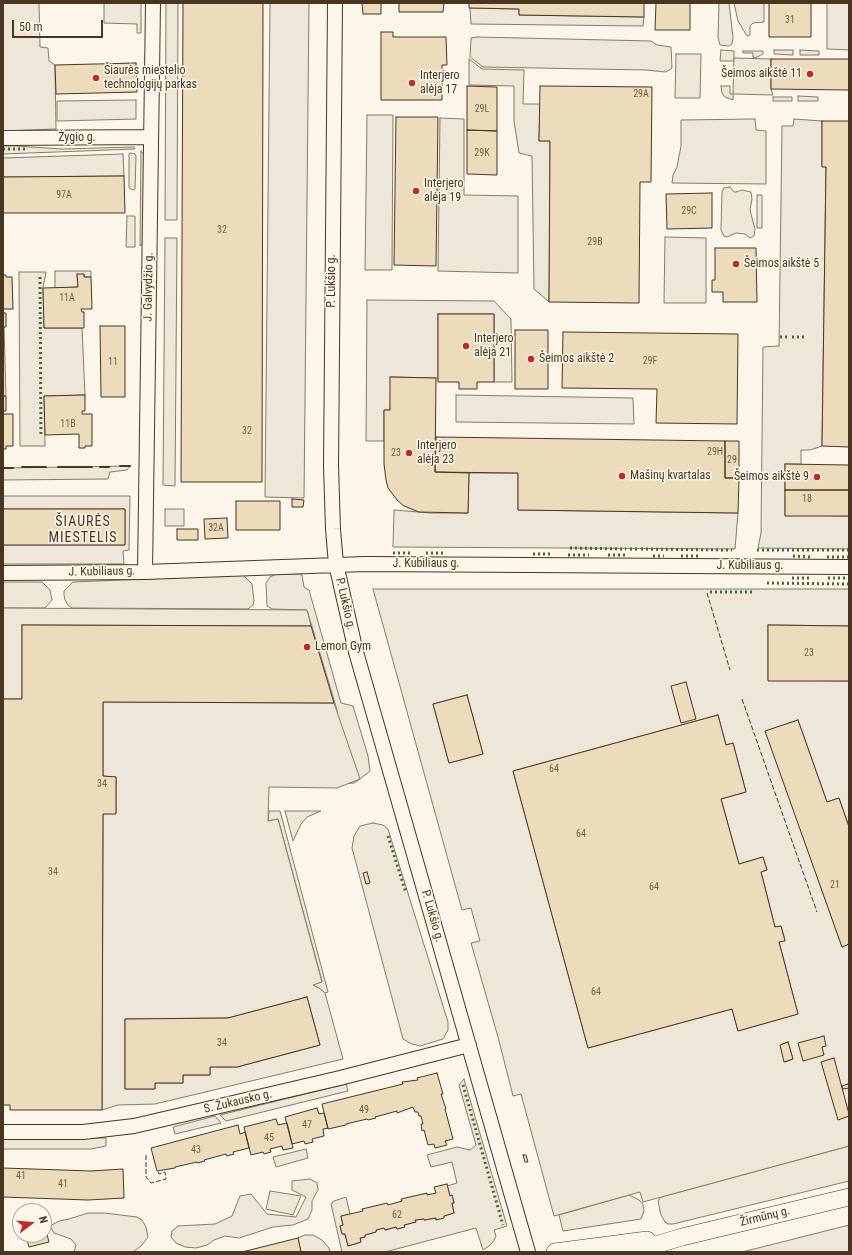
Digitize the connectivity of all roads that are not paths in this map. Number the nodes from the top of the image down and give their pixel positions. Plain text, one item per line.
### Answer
1 (153, 3) edge
2 (335, 3) edge
3 (151, 137) junction
4 (3, 138) edge
5 (336, 564) junction
6 (849, 567) edge
7 (145, 572) junction
8 (3, 573) edge
9 (469, 1045) junction
10 (3, 1132) edge
11 (849, 1197) edge
12 (682, 1237) junction
13 (528, 1252) edge
14 (555, 1252) edge
15 (632, 1252) edge

1 - 3 street, J. Galvydžio g.
2 - 5 street, P. Lukšio g.
3 - 4 street, Žygio g.
3 - 7 street, J. Galvydžio g.
5 - 6 street, J. Kubiliaus g.
5 - 7 street, J. Kubiliaus g.
5 - 9 street, P. Lukšio g.
7 - 8 street, J. Kubiliaus g.
9 - 10 street, S. Žukausko g.
9 - 13 street, P. Lukšio g.
11 - 12 main road, Žirmūnų g.
12 - 14 main road, Žirmūnų g.
12 - 15 main road, Žirmūnų g.

